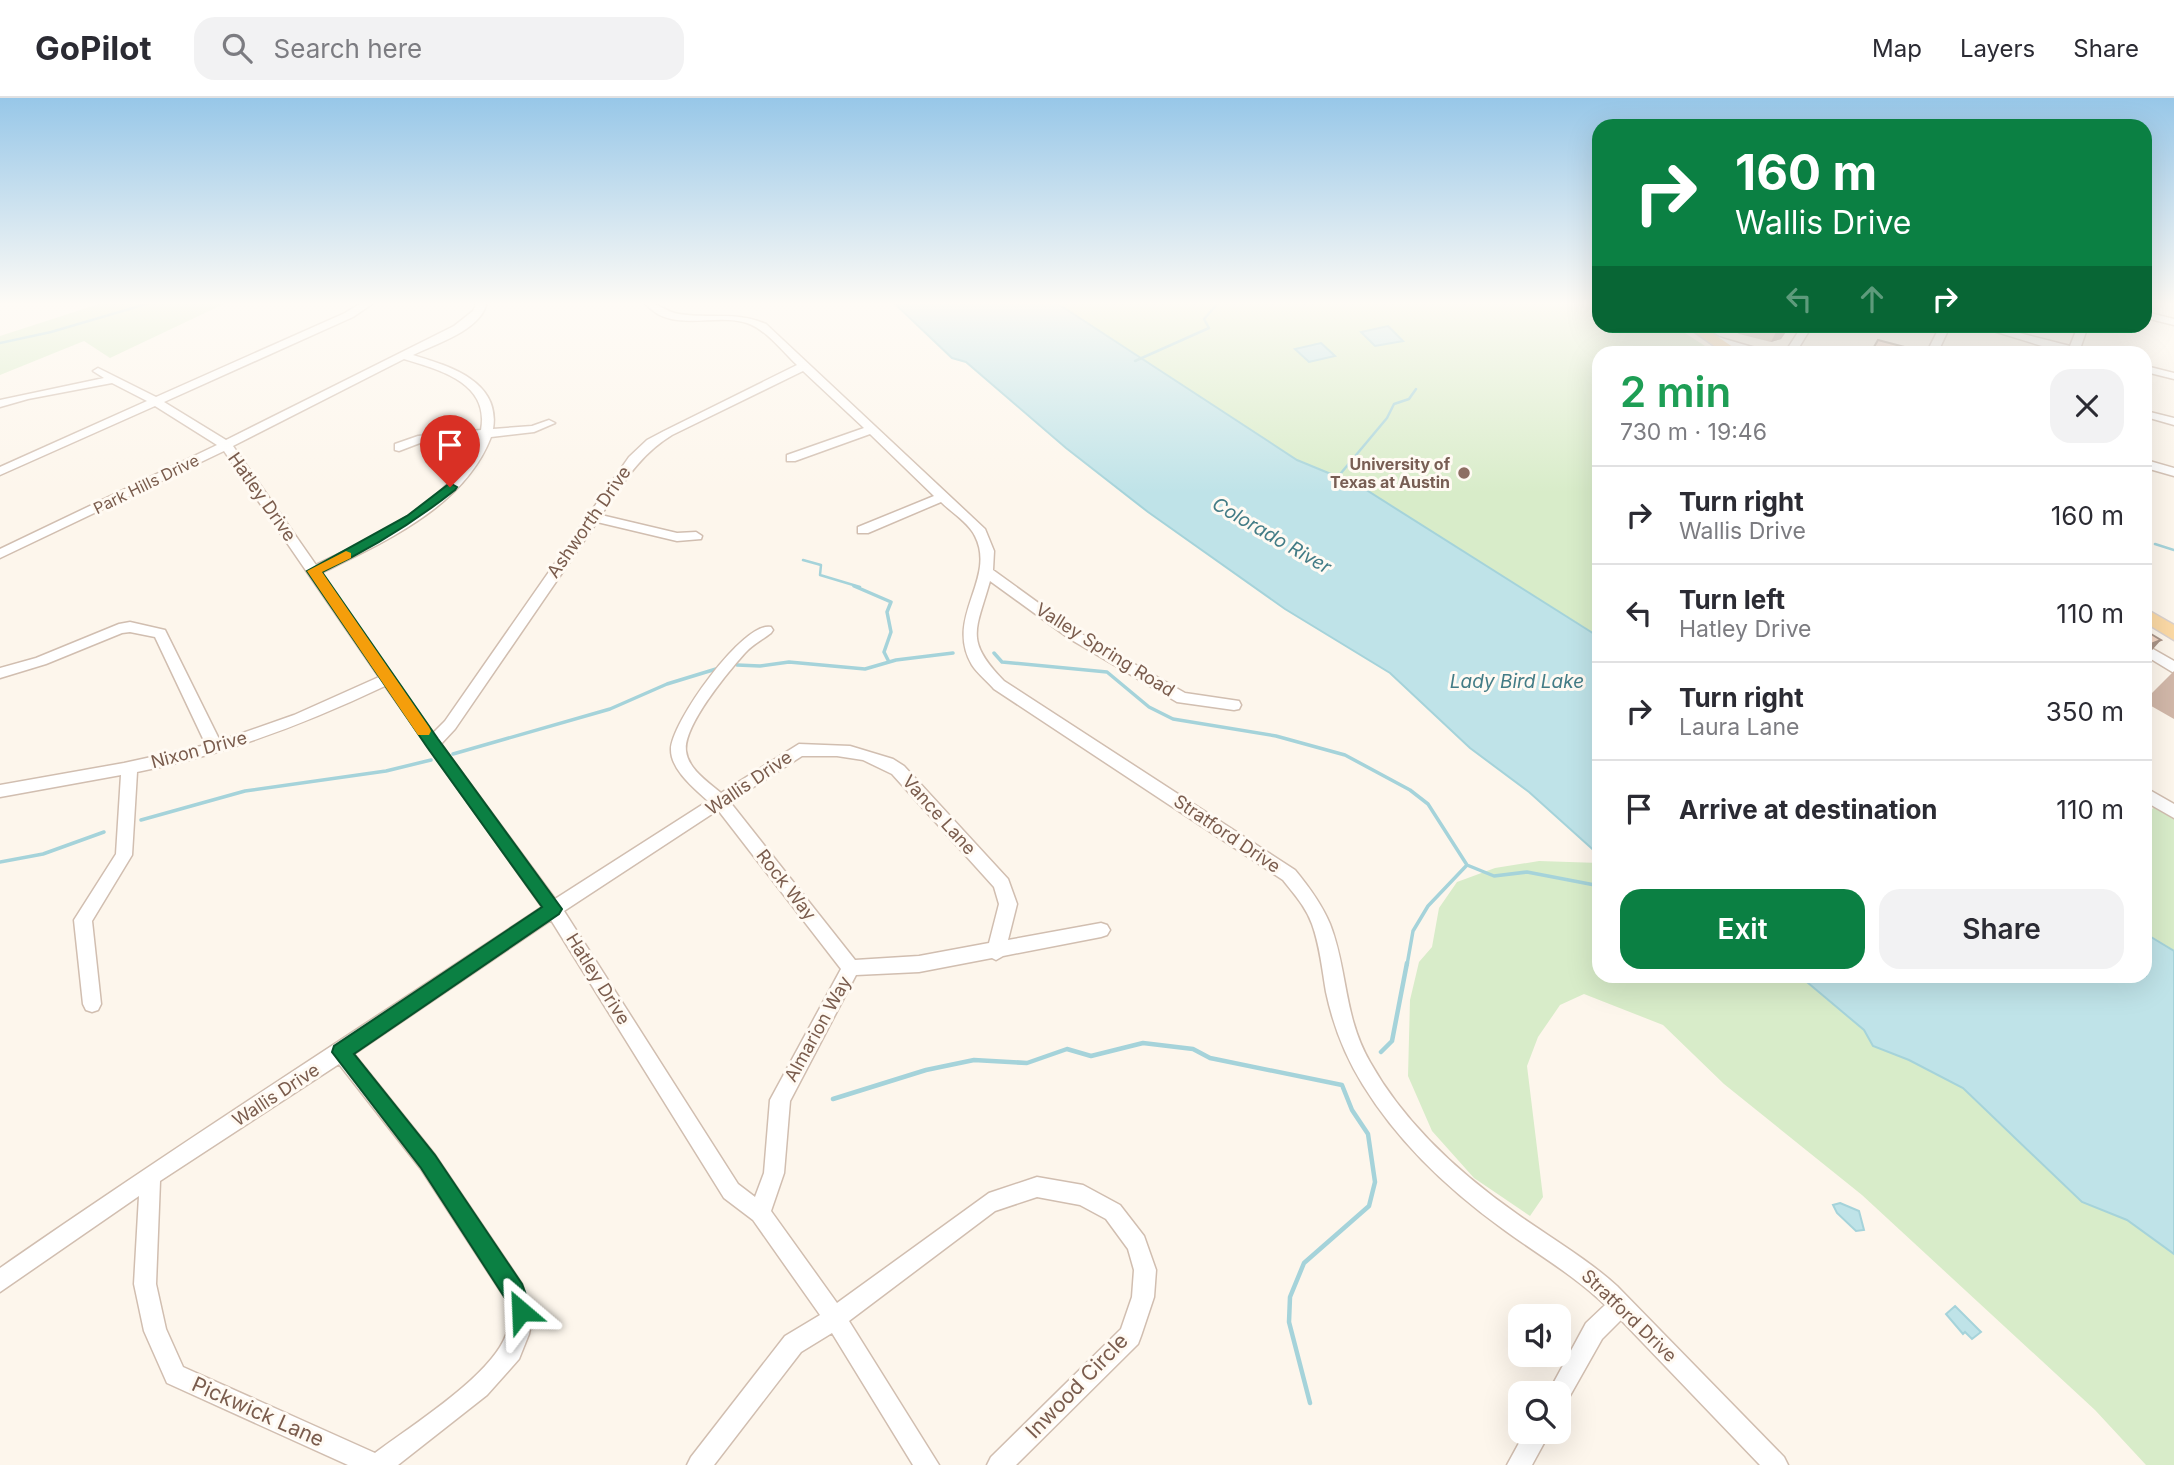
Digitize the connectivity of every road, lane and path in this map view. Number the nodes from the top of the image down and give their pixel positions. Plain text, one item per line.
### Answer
1 (234, 366) edge
2 (384, 366) edge
3 (433, 366) edge
4 (803, 367) joint
5 (2152, 370) edge
6 (2174, 376) edge
7 (155, 401) junction
8 (0, 404) edge
9 (2152, 416) edge
10 (2174, 422) edge
11 (549, 423) dead end
12 (870, 430) junction
13 (488, 433) junction
14 (226, 445) junction
15 (399, 447) dead end
16 (791, 458) dead end
17 (2152, 466) edge
18 (0, 471) edge
19 (2174, 472) edge
20 (942, 497) junction
21 (592, 517) junction
22 (863, 530) dead end
23 (696, 536) dead end
24 (0, 554) edge
25 (314, 571) junction
26 (985, 571) junction
27 (2152, 619) edge
28 (766, 631) dead end
29 (2174, 634) edge
30 (2152, 654) edge
31 (2174, 668) edge
32 (0, 673) edge
33 (388, 679) junction
34 (1234, 705) dead end
35 (432, 743) junction
36 (215, 747) junction
37 (799, 750) joint
38 (129, 769) junction
39 (0, 791) edge
40 (2152, 798) edge
41 (722, 803) junction
42 (2174, 812) edge
43 (553, 909) junction
44 (1101, 930) dead end
45 (996, 952) junction
46 (851, 968) junction
47 (92, 1004) dead end
48 (341, 1052) junction
49 (150, 1175) junction
50 (760, 1213) junction
51 (0, 1280) edge
52 (1621, 1305) junction
53 (835, 1318) junction
54 (1566, 1381) edge
55 (1531, 1444) edge
56 (376, 1465) edge
57 (699, 1465) edge
58 (927, 1465) edge
59 (999, 1465) edge
60 (1519, 1465) edge
61 (1776, 1465) edge

1 - 7 street
2 - 14 street, Park Hills Drive
3 - 13 street
4 - 12 street, Stratford Drive
4 - 21 street, Ashworth Drive
5 - 6 street
7 - 8 street, Hatley Drive
7 - 14 street, Hatley Drive
7 - 18 street
9 - 10 street
11 - 13 street
12 - 16 street
12 - 20 street, Stratford Drive
13 - 15 street
13 - 25 street
14 - 24 street, Park Hills Drive
14 - 25 street, Hatley Drive
17 - 19 street
20 - 22 street
20 - 26 street, Stratford Drive
21 - 23 street
21 - 35 street, Ashworth Drive
25 - 33 street, Hatley Drive
26 - 34 street, Valley Spring Road
26 - 52 street, Stratford Drive
27 - 29 main road
28 - 41 street, Rock Way
30 - 31 street
32 - 36 street
33 - 35 street, Hatley Drive
33 - 36 street, Nixon Drive
35 - 43 street, Hatley Drive
36 - 38 street, Nixon Drive
37 - 41 street, Wallis Drive
37 - 45 street, Vance Lane
38 - 39 street, Nixon Drive
38 - 47 street
40 - 42 street
41 - 43 street, Wallis Drive
41 - 46 street, Rock Way
43 - 48 street, Wallis Drive
43 - 50 street, Hatley Drive
44 - 45 street, Almarion Way
45 - 46 street, Almarion Way
46 - 50 street, Almarion Way
48 - 49 street, Wallis Drive
48 - 56 street
49 - 51 street, Wallis Drive
49 - 56 street, Pickwick Lane
50 - 53 street, Hatley Drive
52 - 54 street
52 - 61 street, Stratford Drive
53 - 57 street, Inwood Circle
53 - 58 street, Hatley Drive
53 - 59 street, Inwood Circle
55 - 60 street

